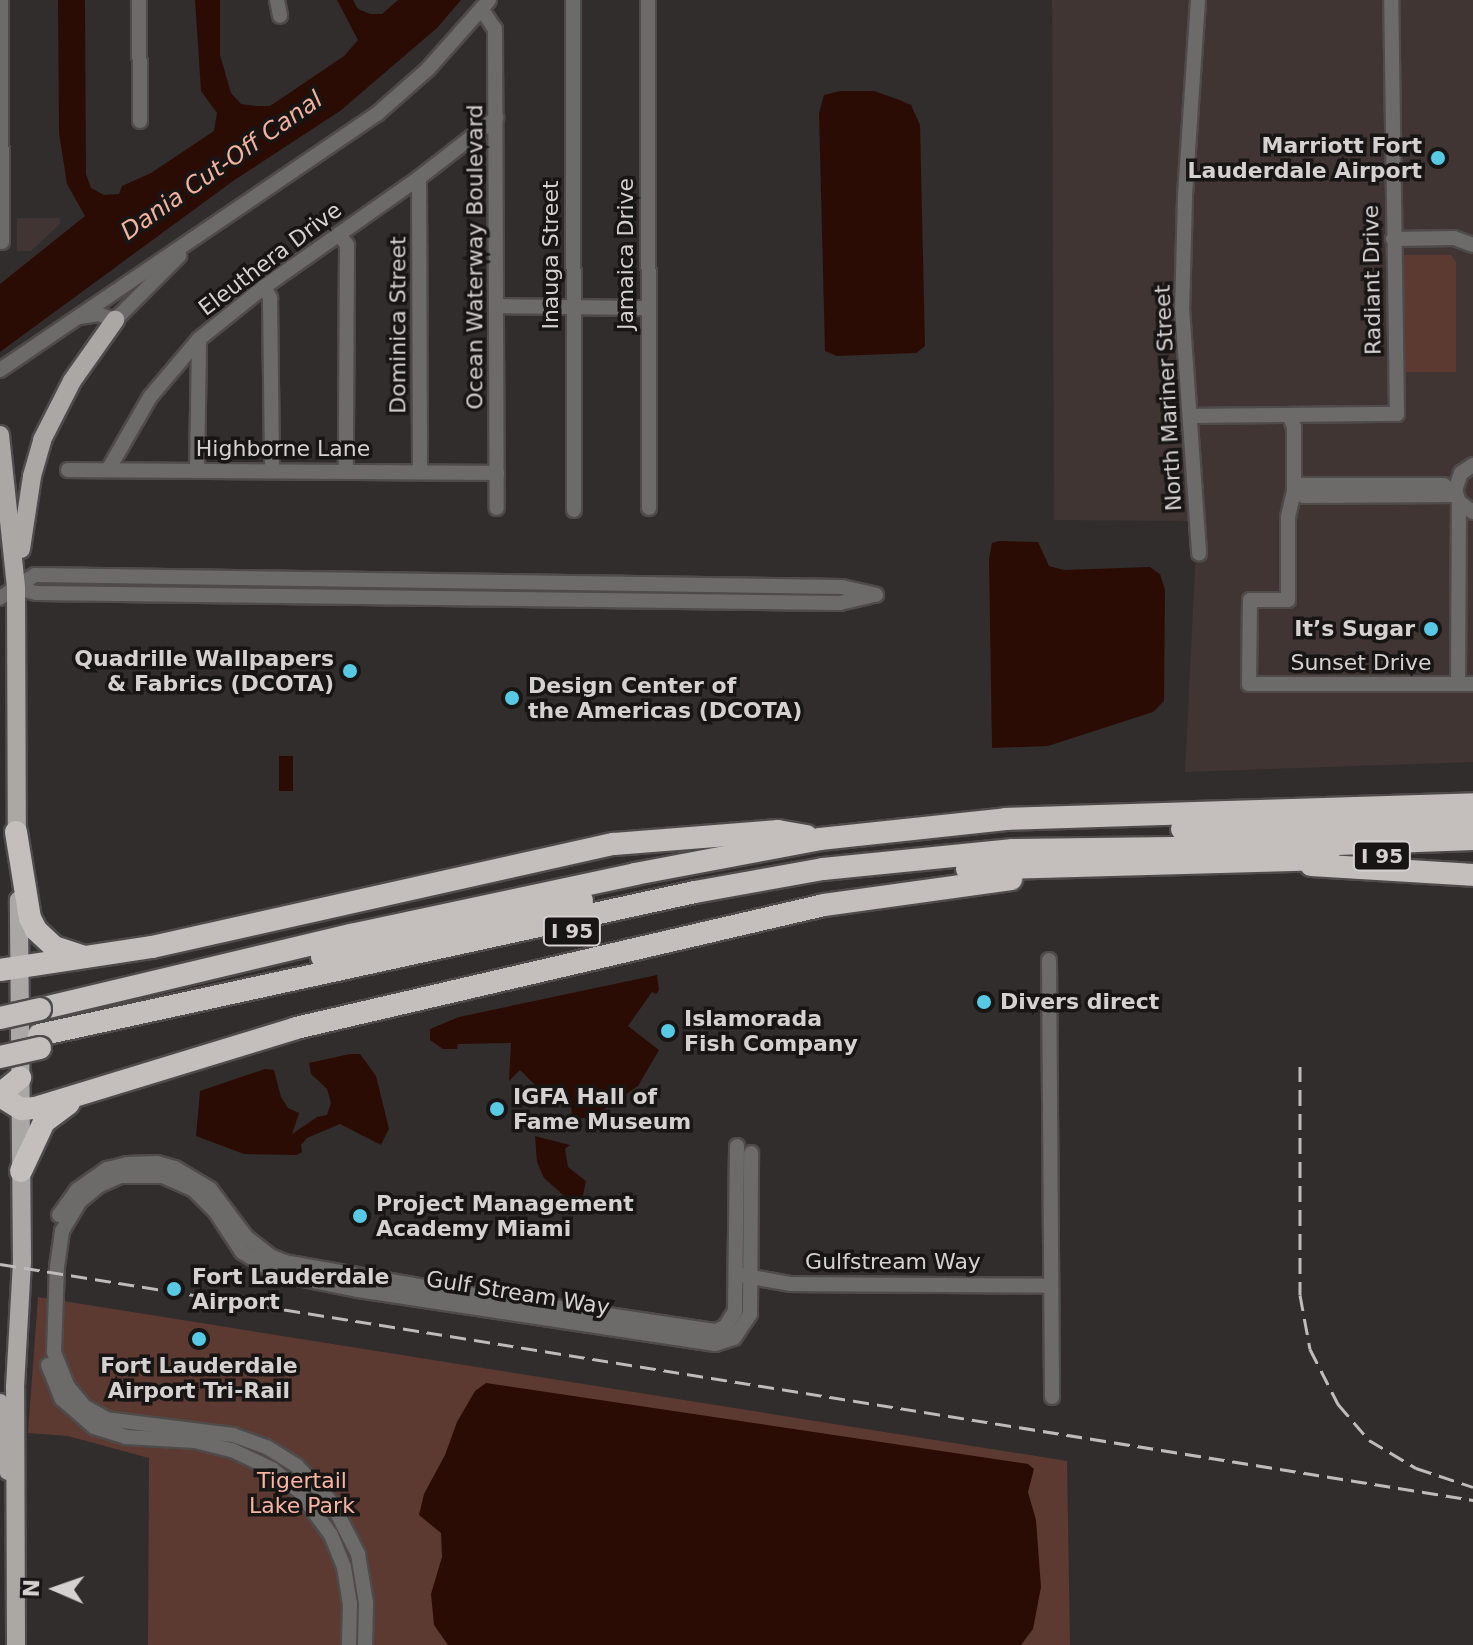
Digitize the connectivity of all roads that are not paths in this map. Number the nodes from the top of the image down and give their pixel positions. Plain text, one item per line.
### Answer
1 (1, 0) edge
2 (139, 0) edge
3 (277, 0) edge
4 (573, 0) edge
5 (648, 0) edge
6 (1198, 0) edge
7 (1391, 0) edge
8 (486, 5) edge
9 (280, 16) dead end
10 (496, 118) junction
11 (140, 121) dead end
12 (419, 178) junction
13 (226, 218) junction
14 (339, 234) junction
15 (1393, 239) junction
16 (2, 242) edge
17 (1473, 245) edge
18 (264, 287) junction
19 (497, 306) junction
20 (573, 307) junction
21 (649, 308) junction
22 (77, 318) junction
23 (115, 320) junction
24 (199, 339) junction
25 (0, 370) edge
26 (1289, 415) junction
27 (1190, 416) junction
28 (0, 435) edge
29 (1473, 465) edge
30 (68, 470) dead end
31 (108, 470) junction
32 (197, 471) junction
33 (272, 471) junction
34 (346, 472) junction
35 (420, 472) junction
36 (497, 473) junction
37 (1294, 491) junction
38 (1456, 494) junction
39 (497, 508) dead end
40 (649, 508) dead end
41 (574, 510) dead end
42 (1473, 512) edge
43 (1199, 553) dead end
44 (8, 593) edge
45 (1465, 684) edge
46 (1473, 804) edge
47 (1473, 822) edge
48 (16, 832) junction
49 (820, 839) junction
50 (1473, 839) edge
51 (1473, 851) edge
52 (1291, 861) junction
53 (1111, 865) junction
54 (1473, 875) edge
55 (85, 957) junction
56 (1049, 960) dead end
57 (11, 969) edge
58 (0, 1018) edge
59 (0, 1026) edge
60 (40, 1027) junction
61 (0, 1044) edge
62 (0, 1057) edge
63 (20, 1078) junction
64 (83, 1093) junction
65 (0, 1095) edge
66 (21, 1109) junction
67 (737, 1146) dead end
68 (751, 1153) dead end
69 (21, 1171) junction
70 (742, 1275) junction
71 (1051, 1286) junction
72 (7, 1382) edge
73 (1052, 1397) dead end
74 (0, 1403) edge
75 (15, 1497) junction
76 (16, 1645) edge
77 (349, 1645) edge
78 (365, 1645) edge

1 - 16 street
2 - 11 street
3 - 9 street
4 - 20 street, Inauga Street
5 - 21 street, Jamaica Drive
6 - 27 street, North Mariner Street
7 - 15 street, Radiant Drive
8 - 10 street, Ocean Waterway Boulevard
8 - 13 street
10 - 12 street, Eleuthera Drive
10 - 19 street, Ocean Waterway Boulevard
12 - 14 street, Eleuthera Drive
12 - 35 street, Dominica Street
13 - 22 street
13 - 23 street
14 - 18 street, Eleuthera Drive
14 - 34 street
15 - 17 street
15 - 26 street, Radiant Drive
18 - 24 street, Eleuthera Drive
18 - 33 street
19 - 20 street
19 - 36 street, Ocean Waterway Boulevard
20 - 21 street
20 - 41 street, Inauga Street
21 - 40 street, Jamaica Drive
22 - 23 street
22 - 25 street
23 - 44 main road
24 - 31 street, Eleuthera Drive
24 - 32 street
26 - 27 street
26 - 37 street
27 - 43 street, North Mariner Street
28 - 44 main road
29 - 38 street
30 - 31 street, Highborne Lane
31 - 32 street, Highborne Lane
32 - 33 street, Highborne Lane
33 - 34 street, Highborne Lane
34 - 35 street, Highborne Lane
35 - 36 street, Highborne Lane
36 - 39 street, Ocean Waterway Boulevard
37 - 38 street
37 - 45 street, Sunset Drive
38 - 42 street
38 - 45 street
44 - 44 street
44 - 48 main road
46 - 49 highway, I 95
47 - 60 highway
48 - 55 highway
48 - 57 main road
49 - 55 highway
49 - 60 highway, I 95
50 - 60 highway
51 - 52 highway, I 95
52 - 53 highway, I 95
52 - 54 highway
53 - 60 highway, I 95
53 - 64 highway
55 - 57 highway
56 - 71 street
57 - 63 main road
58 - 60 highway, I 95, bridge
59 - 60 highway
60 - 61 highway
60 - 62 highway, I 95, bridge
63 - 65 highway
63 - 66 main road
64 - 66 highway
64 - 69 highway
65 - 66 highway
66 - 69 main road
67 - 70 street, Gulf Stream Way
68 - 70 street, Gulf Stream Way
69 - 72 main road
70 - 71 street, Gulfstream Way
70 - 77 street, Gulf Stream Way
70 - 78 street, Gulf Stream Way
71 - 73 street
72 - 75 main road
74 - 75 main road
75 - 76 main road

